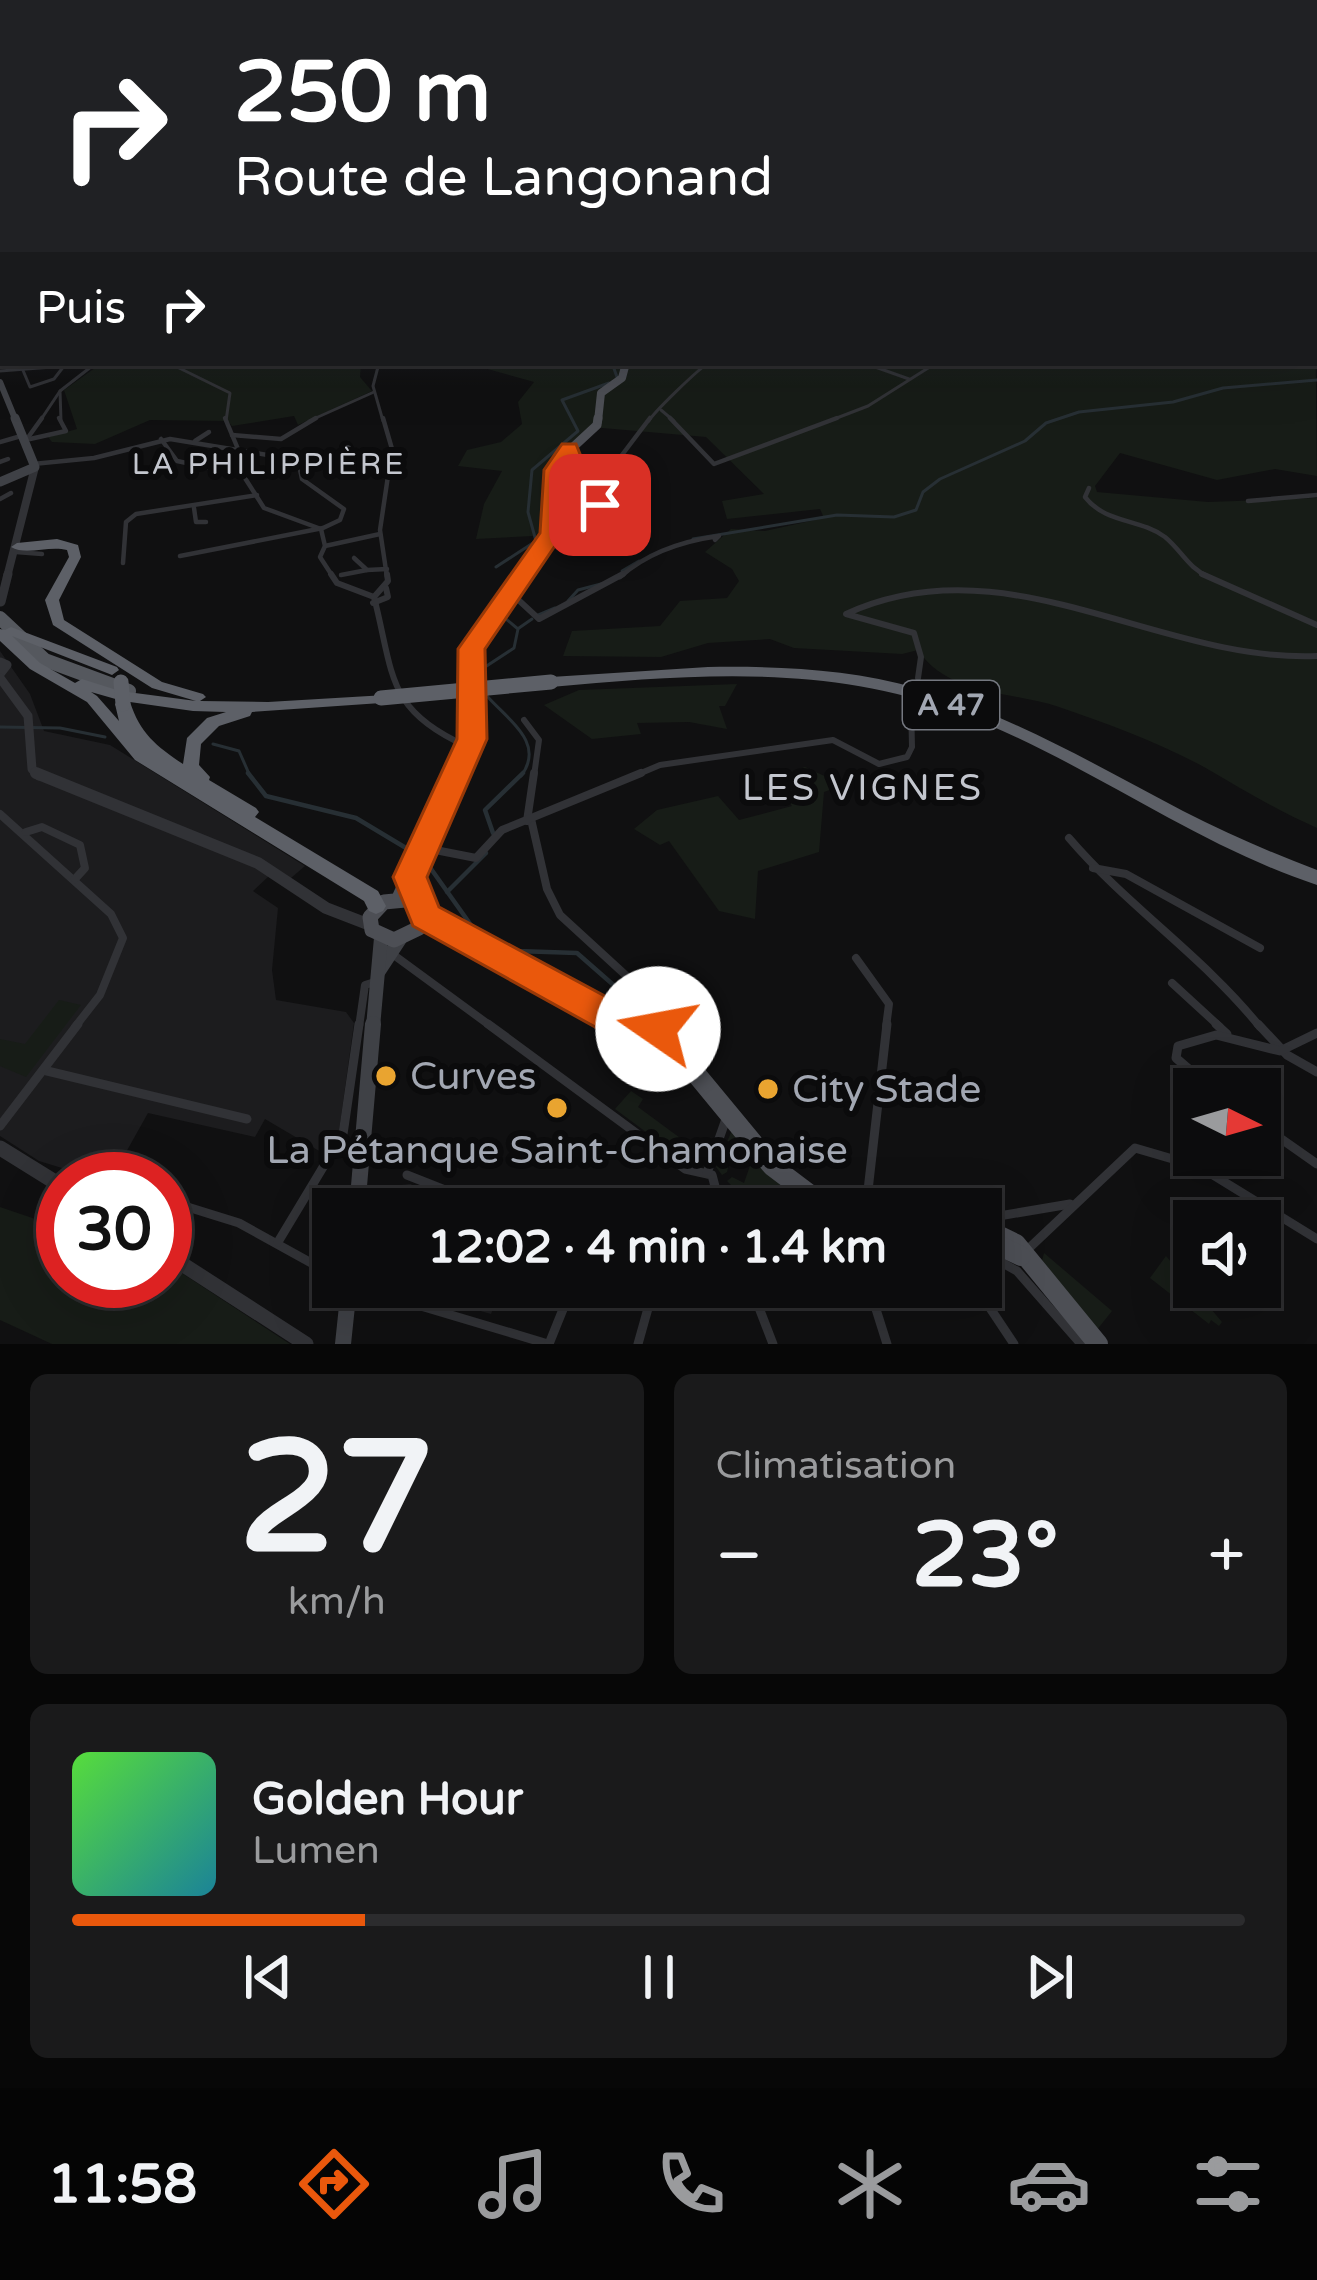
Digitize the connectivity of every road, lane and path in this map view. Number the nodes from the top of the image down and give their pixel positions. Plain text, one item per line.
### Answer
1 (64, 366) joint
2 (89, 366) edge
3 (175, 366) edge
4 (378, 366) edge
5 (625, 366) edge
6 (703, 366) edge
7 (871, 366) edge
8 (932, 366) edge
9 (22, 368) junction
10 (0, 371) edge
11 (909, 380) junction
12 (0, 382) edge
13 (60, 391) junction
14 (374, 392) junction
15 (661, 410) junction
16 (209, 432) dead end
17 (232, 435) junction
18 (25, 439) junction
19 (161, 439) junction
20 (1, 440) edge
21 (195, 441) junction
22 (348, 447) dead end
23 (569, 448) junction
24 (237, 450) junction
25 (392, 454) junction
26 (369, 456) junction
27 (8, 459) dead end
28 (0, 462) edge
29 (356, 462) dead end
30 (34, 465) junction
31 (5, 479) edge
32 (34, 482) junction
33 (1089, 488) dead end
34 (11, 494) dead end
35 (257, 495) junction
36 (1317, 495) edge
37 (0, 499) edge
38 (1248, 501) dead end
39 (194, 508) junction
40 (206, 522) dead end
41 (321, 529) junction
42 (380, 534) junction
43 (715, 540) dead end
44 (325, 546) junction
45 (15, 554) junction
46 (42, 554) dead end
47 (180, 556) dead end
48 (354, 558) dead end
49 (0, 563) edge
50 (123, 563) dead end
51 (387, 569) junction
52 (367, 571) junction
53 (341, 575) dead end
54 (508, 594) junction
55 (374, 600) junction
56 (1, 602) edge
57 (1317, 625) edge
58 (4, 628) edge
59 (1317, 656) edge
60 (30, 660) junction
61 (0, 662) edge
62 (0, 676) edge
63 (917, 678) dead end
64 (550, 679) junction
65 (125, 692) junction
66 (382, 695) junction
67 (207, 700) junction
68 (911, 703) dead end
69 (280, 706) junction
70 (524, 720) dead end
71 (470, 746) junction
72 (208, 784) junction
73 (0, 814) edge
74 (529, 820) junction
75 (25, 833) junction
76 (1069, 838) dead end
77 (418, 853) junction
78 (1093, 868) junction
79 (1317, 868) edge
80 (1317, 878) edge
81 (74, 879) junction
82 (390, 922) junction
83 (422, 922) junction
84 (1260, 948) dead end
85 (856, 958) dead end
86 (378, 978) junction
87 (1172, 983) dead end
88 (1317, 1033) edge
89 (1227, 1034) junction
90 (651, 1041) junction
91 (1280, 1051) junction
92 (1184, 1068) edge
93 (43, 1070) junction
94 (1317, 1072) edge
95 (730, 1110) junction
96 (247, 1119) dead end
97 (0, 1126) edge
98 (1281, 1139) edge
99 (0, 1148) edge
100 (1317, 1164) edge
101 (36, 1169) edge
102 (407, 1175) dead end
103 (711, 1176) junction
104 (359, 1188) edge
105 (440, 1188) edge
106 (717, 1188) edge
107 (801, 1188) edge
108 (875, 1188) edge
109 (1074, 1203) junction
110 (192, 1208) edge
111 (1002, 1215) edge
112 (1317, 1239) edge
113 (278, 1242) junction
114 (1002, 1243) edge
115 (1021, 1256) junction
116 (312, 1262) edge
117 (1002, 1263) edge
118 (192, 1270) edge
119 (349, 1308) edge
120 (423, 1308) edge
121 (564, 1308) edge
122 (648, 1308) edge
123 (759, 1308) edge
124 (874, 1308) edge
125 (990, 1308) edge
126 (1071, 1323) junction
127 (307, 1344) edge
128 (343, 1344) edge
129 (549, 1344) edge
130 (638, 1344) edge
131 (773, 1344) edge
132 (887, 1344) edge
133 (1014, 1344) edge
134 (1081, 1344) edge
135 (1098, 1344) edge

1 - 9 street
1 - 9 street
2 - 13 street
3 - 17 street
4 - 14 street
5 - 23 main road
6 - 15 street
7 - 11 street
8 - 11 street
9 - 10 street
11 - 15 street
12 - 18 main road
13 - 18 street
13 - 18 street
14 - 17 street
14 - 25 street
15 - 23 street
16 - 21 street
17 - 24 street
18 - 20 street
18 - 30 main road
19 - 21 street
19 - 30 street
19 - 35 street
21 - 24 street
22 - 26 street
23 - 54 main road
24 - 41 street
25 - 26 street
25 - 42 street
26 - 29 street
27 - 28 street
30 - 31 main road
30 - 32 street
31 - 32 street
32 - 45 street
33 - 57 street
34 - 37 street
35 - 39 street
35 - 41 street
36 - 38 street
39 - 40 street
39 - 50 street
41 - 44 street
41 - 47 street
42 - 44 street
42 - 51 street
43 - 54 street
44 - 55 street
45 - 46 street
45 - 49 street
45 - 56 street
45 - 67 highway
48 - 52 street
51 - 52 street
51 - 55 street
52 - 53 street
54 - 71 main road
55 - 71 street
58 - 60 highway
58 - 65 highway
59 - 63 street
60 - 69 highway, A 47
60 - 82 highway
61 - 62 street
62 - 82 street
64 - 66 highway, A 47, bridge
64 - 79 highway, A 47
64 - 80 highway, A 47
65 - 67 highway, A 47
65 - 72 highway
66 - 67 highway, A 47
66 - 69 highway, A 47
68 - 74 street
69 - 72 highway
70 - 74 street
71 - 77 main road
72 - 82 highway
73 - 75 street
74 - 77 street
74 - 90 street
75 - 81 street
75 - 81 street
76 - 78 street
77 - 82 main road
78 - 84 street
78 - 91 street
81 - 93 street
82 - 83 main road
82 - 83 main road
82 - 86 main road
82 - 103 street
83 - 90 main road
85 - 108 street
86 - 104 main road
86 - 113 street
87 - 89 street
88 - 91 street
89 - 91 street
89 - 92 street
90 - 95 main road
91 - 94 street
93 - 96 street
93 - 97 street
95 - 103 street
95 - 107 main road
98 - 100 street
99 - 101 street
102 - 105 street
103 - 106 street
109 - 111 street
109 - 112 street
109 - 115 street
110 - 113 street
113 - 116 street
114 - 115 main road
115 - 126 main road
117 - 126 street
118 - 127 street
119 - 128 main road
120 - 129 street
121 - 129 street
122 - 130 street
123 - 131 street
124 - 132 street
125 - 133 street
126 - 134 street
126 - 135 main road

